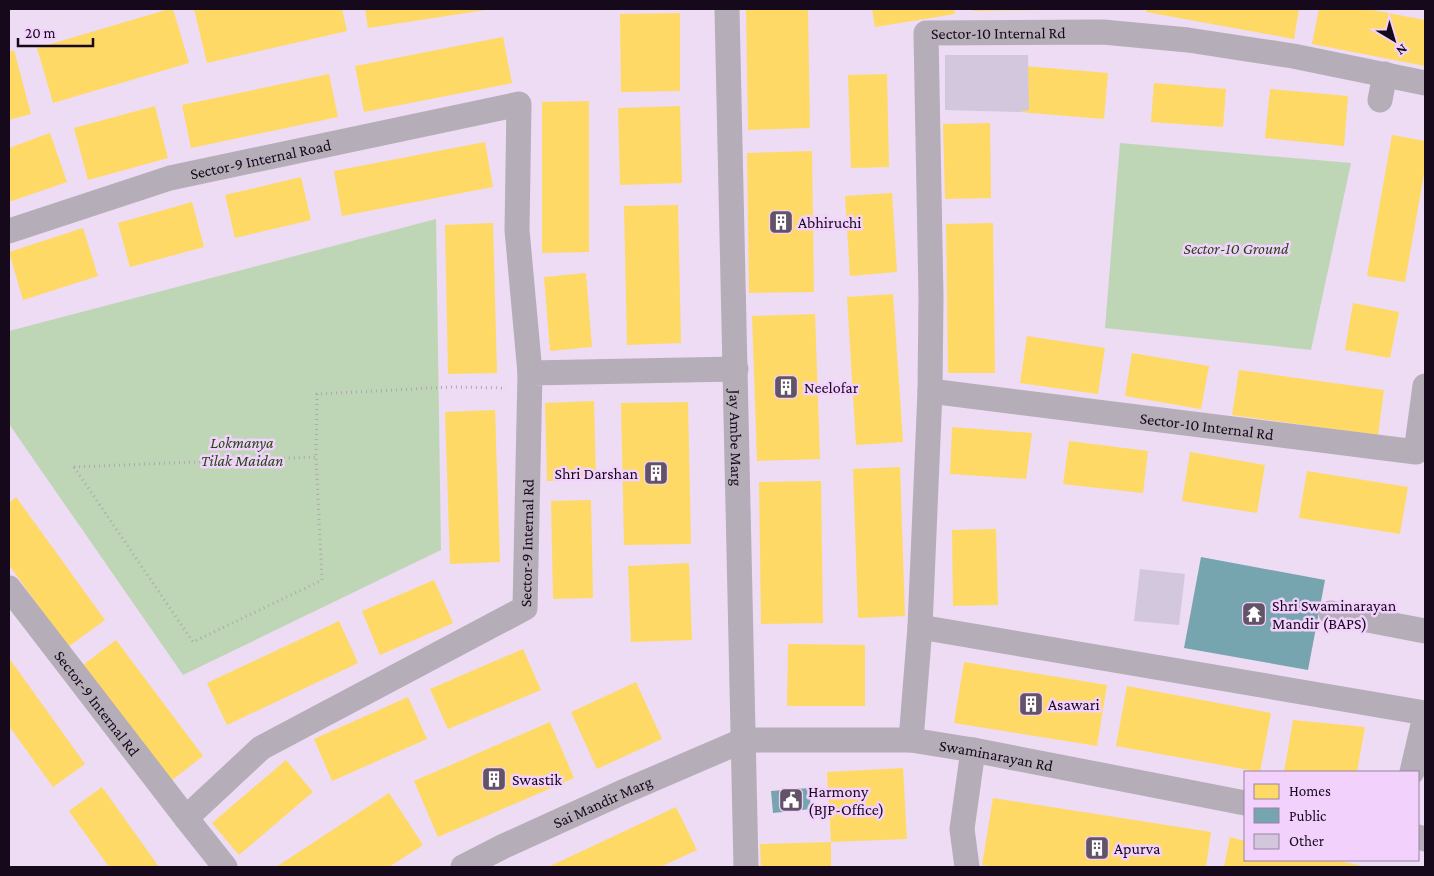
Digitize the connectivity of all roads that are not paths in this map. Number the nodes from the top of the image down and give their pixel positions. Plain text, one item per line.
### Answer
1 (727, 9) edge
2 (1385, 74) junction
3 (1425, 83) edge
4 (1380, 100) dead end
5 (9, 231) edge
6 (736, 369) junction
7 (530, 373) junction
8 (1425, 386) edge
9 (930, 391) junction
10 (9, 588) edge
11 (1331, 613) dead end
12 (920, 627) junction
13 (1425, 628) edge
14 (1425, 715) edge
15 (744, 740) junction
16 (911, 740) junction
17 (973, 750) junction
18 (1412, 771) edge
19 (1244, 803) edge
20 (186, 818) junction
21 (225, 867) edge
22 (463, 867) edge
23 (746, 867) edge
24 (967, 867) edge

1 - 6 street, Jay Ambe Marg
2 - 3 street, Sector-10 Internal Rd
2 - 4 street
2 - 9 street, Sector-10 Internal Rd
5 - 7 street, Sector-9 Internal Road
6 - 7 street
6 - 15 street, Jay Ambe Marg
7 - 20 street, Sector-9 Internal Rd
8 - 9 street, Sector-10 Internal Rd
9 - 12 street, Sector-10 Internal Rd
10 - 20 street, Sector-9 Internal Rd
11 - 13 street
12 - 14 street
12 - 16 street, Sector-10 Internal Rd
14 - 18 street
15 - 16 street, Swaminarayan Rd
15 - 22 street, Sai Mandir Marg
15 - 23 street, Jay Ambe Marg
16 - 17 street, Swaminarayan Rd
17 - 19 street, Swaminarayan Rd
17 - 24 street
20 - 21 street, Sector-9 Internal Rd

